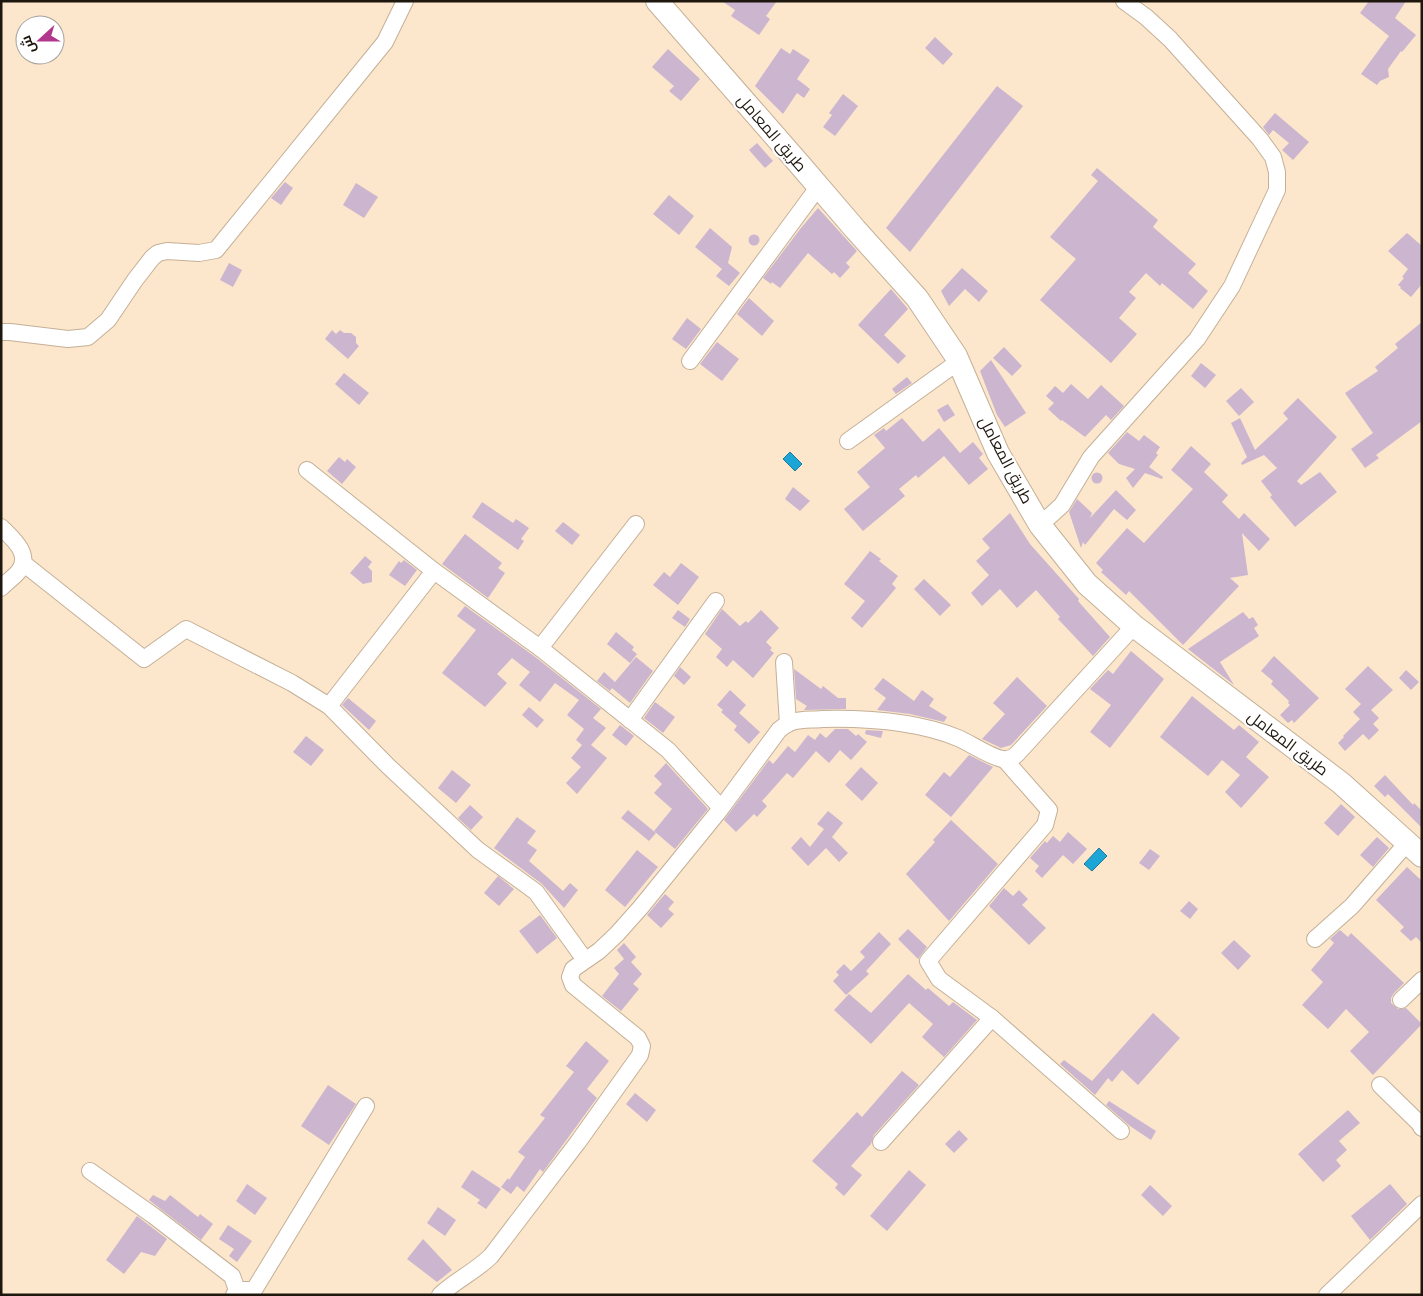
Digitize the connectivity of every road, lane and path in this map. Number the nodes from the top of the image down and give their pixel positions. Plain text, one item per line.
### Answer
1 (405, 1) edge
2 (656, 1) edge
3 (1124, 1) edge
4 (819, 186) junction
5 (1, 332) edge
6 (690, 361) dead end
7 (958, 362) junction
8 (848, 441) dead end
9 (306, 470) dead end
10 (636, 524) dead end
11 (1040, 525) junction
12 (1, 527) edge
13 (23, 563) junction
14 (434, 571) junction
15 (1, 588) edge
16 (716, 601) dead end
17 (1134, 626) junction
18 (540, 648) junction
19 (784, 662) dead end
20 (329, 706) junction
21 (630, 720) junction
22 (788, 724) junction
23 (1005, 760) junction
24 (722, 808) junction
25 (1414, 849) edge
26 (1315, 939) dead end
27 (586, 960) junction
28 (1422, 980) edge
29 (1401, 1000) dead end
30 (992, 1018) junction
31 (1380, 1085) dead end
32 (366, 1106) dead end
33 (1422, 1128) edge
34 (1121, 1131) dead end
35 (881, 1142) dead end
36 (90, 1171) dead end
37 (1422, 1204) edge
38 (235, 1292) edge
39 (440, 1295) edge
40 (1327, 1295) edge

1 - 5 street
2 - 4 main road, طريق المعامل
3 - 11 street
4 - 6 street
4 - 7 main road, طريق المعامل
7 - 8 street
7 - 11 main road, طريق المعامل
9 - 14 street
10 - 18 street
11 - 17 main road, طريق المعامل
12 - 13 street
13 - 15 street
13 - 20 street
14 - 18 street
14 - 20 street
16 - 21 street
17 - 23 street
17 - 25 main road, طريق المعامل
18 - 21 street
19 - 22 street
20 - 27 street
21 - 24 street
22 - 23 street
22 - 24 street
23 - 30 street
24 - 27 street
25 - 26 street
27 - 39 street
28 - 29 street
30 - 34 street
30 - 35 street
31 - 33 street
32 - 38 street
36 - 38 street
37 - 40 street

